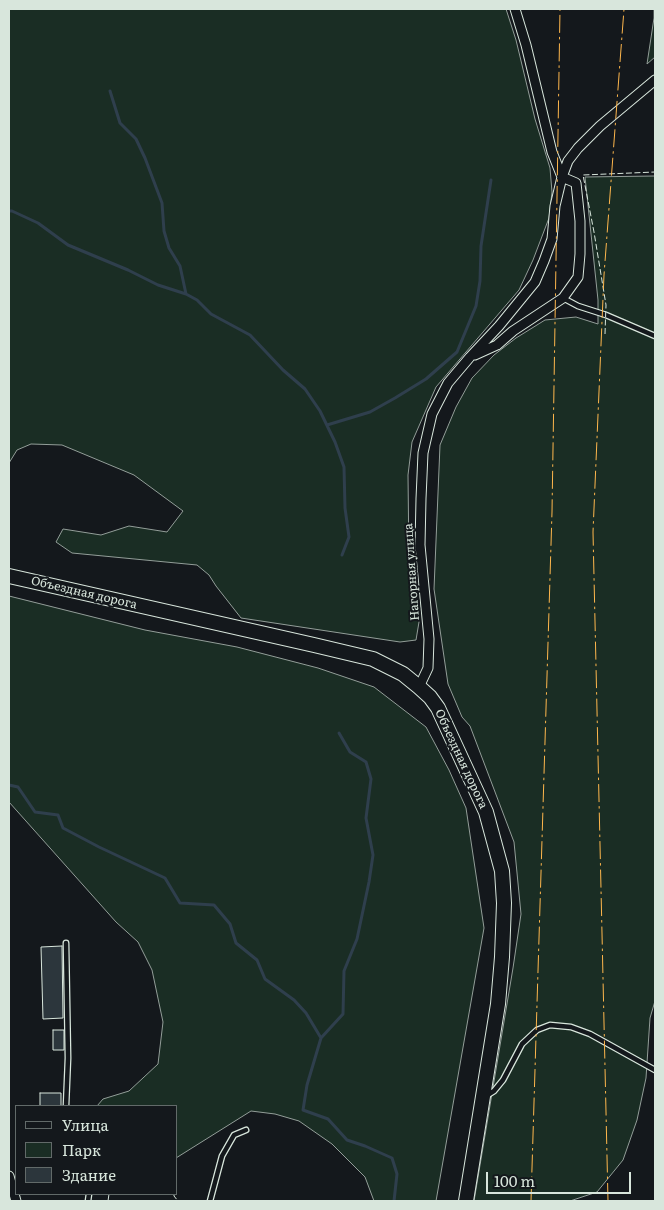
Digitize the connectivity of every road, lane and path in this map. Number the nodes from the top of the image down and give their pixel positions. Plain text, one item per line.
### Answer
1 (514, 9) edge
2 (655, 80) edge
3 (562, 177) junction
4 (563, 298) junction
5 (655, 336) edge
6 (470, 357) junction
7 (9, 576) edge
8 (419, 686) junction
9 (66, 943) dead end
10 (655, 1070) edge
11 (483, 1098) junction
12 (66, 1105) edge
13 (246, 1130) dead end
14 (9, 1176) edge
15 (16, 1201) edge
16 (210, 1201) edge
17 (466, 1201) edge

1 - 3 street
2 - 3 street
3 - 4 street
3 - 6 street, Нагорная улица
4 - 5 lane
4 - 6 street
6 - 8 street, Нагорная улица
7 - 8 main road, Объездная дорога
8 - 11 main road, Объездная дорога
9 - 12 lane
10 - 11 lane
11 - 17 main road, Объездная дорога
13 - 16 lane
14 - 15 street

